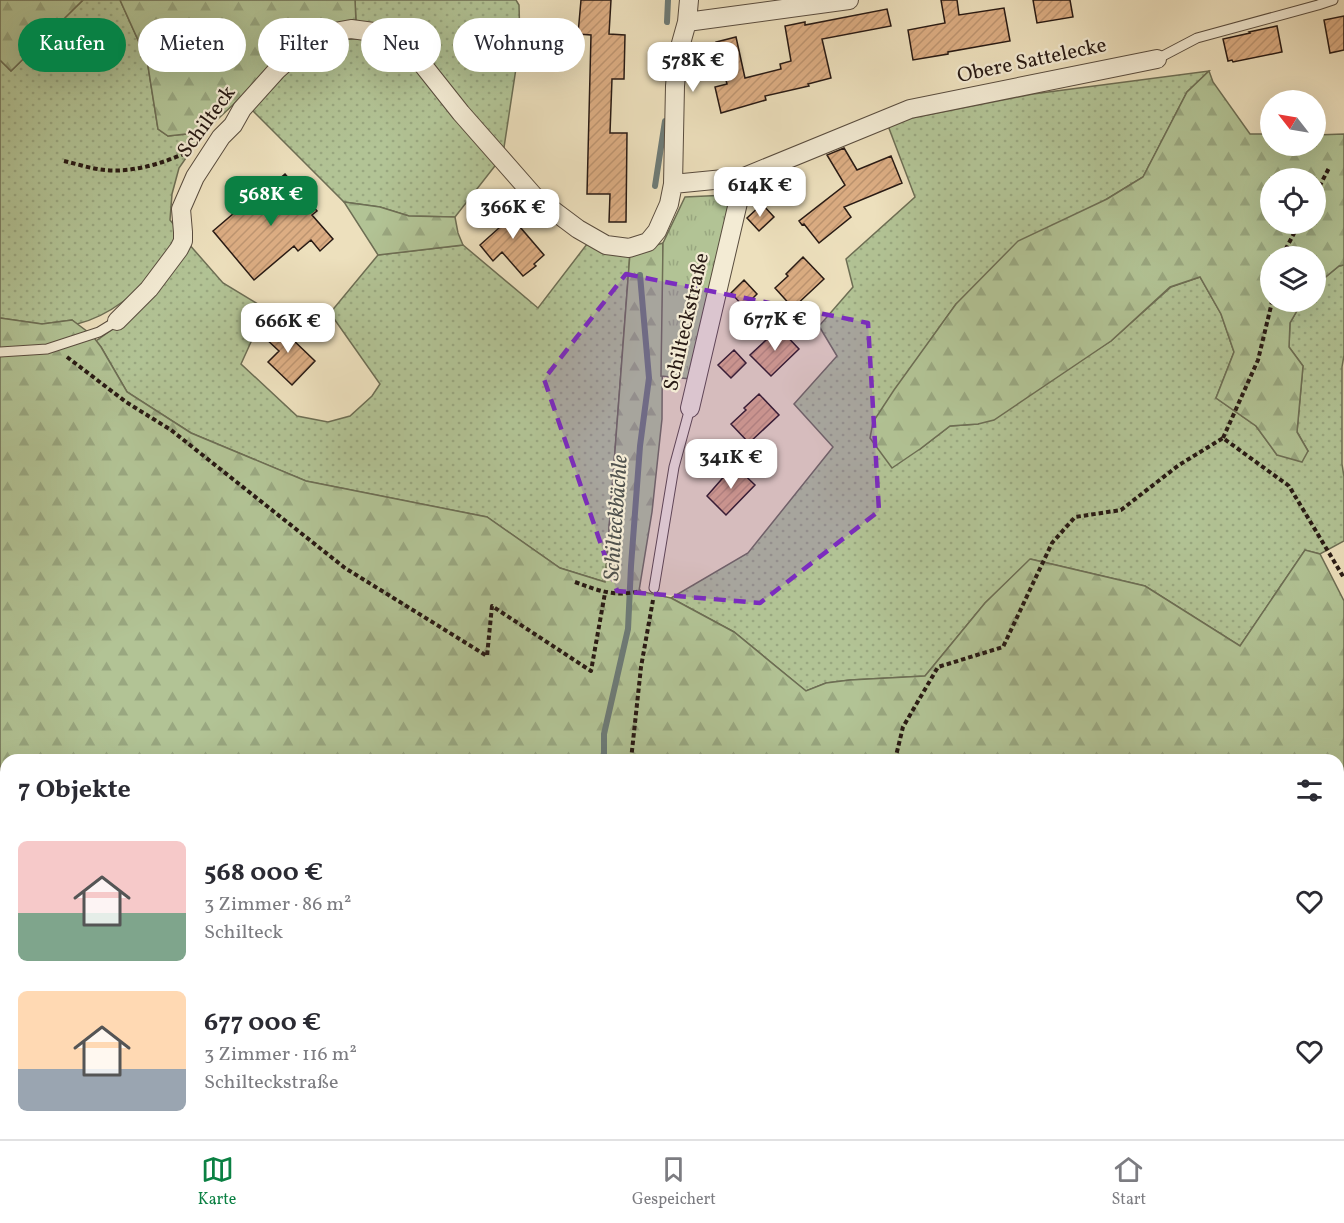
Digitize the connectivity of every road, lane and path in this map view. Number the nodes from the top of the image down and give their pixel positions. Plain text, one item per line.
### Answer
1 (690, 0) edge
2 (849, 0) edge
3 (1333, 0) edge
4 (687, 21) junction
5 (1157, 59) joint
6 (189, 152) dead end
7 (64, 160) dead end
8 (1329, 168) dead end
9 (1326, 174) edge
10 (744, 177) junction
11 (673, 184) junction
12 (1270, 312) edge
13 (117, 321) joint
14 (55, 346) junction
15 (0, 352) edge
16 (690, 408) joint
17 (1223, 438) junction
18 (1344, 578) edge
19 (575, 582) dead end
20 (654, 588) joint
21 (605, 593) junction
22 (634, 593) dead end
23 (632, 754) edge
24 (896, 754) edge

1 - 4 street
2 - 4 street
3 - 5 lane, Obere Sattelecke
4 - 11 street
5 - 10 street, Obere Sattelecke
6 - 7 path
8 - 9 path
10 - 11 street
10 - 16 street, Schilteckstraße
11 - 13 street, Schilteck
12 - 17 path
13 - 14 lane
14 - 15 lane
14 - 21 path
16 - 20 lane, Schilteckstraße
17 - 18 path
17 - 24 path
19 - 21 path
20 - 23 path
21 - 22 path

